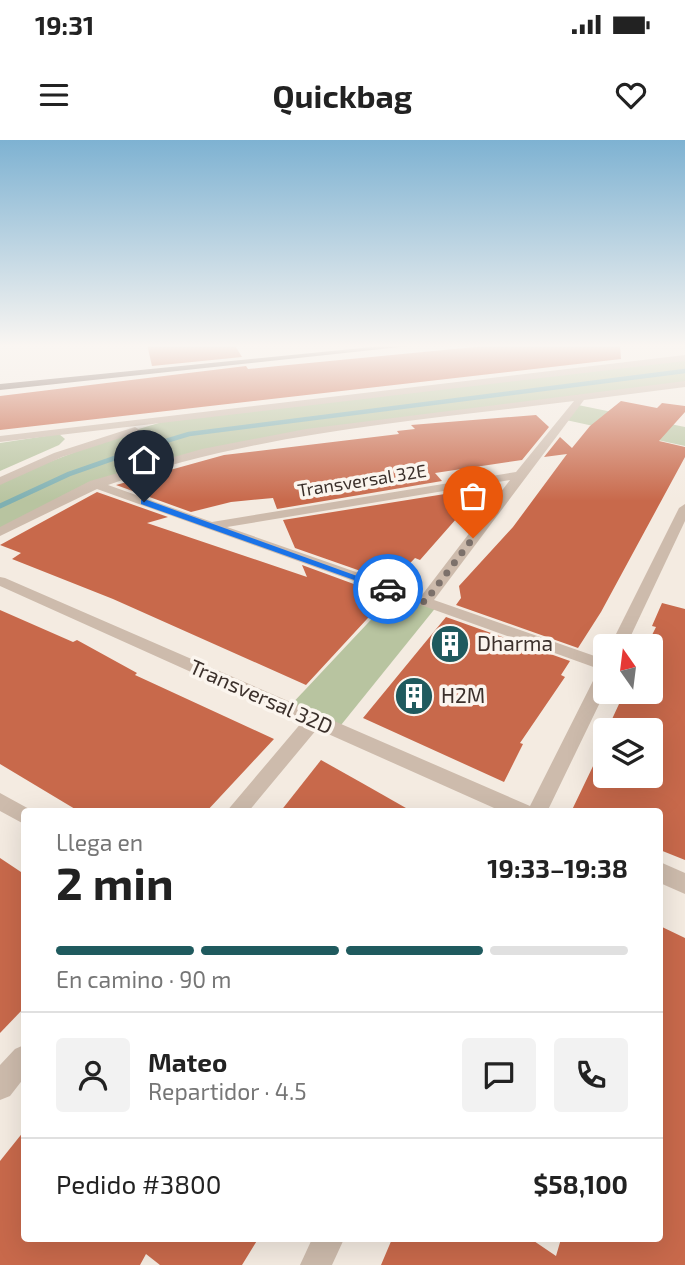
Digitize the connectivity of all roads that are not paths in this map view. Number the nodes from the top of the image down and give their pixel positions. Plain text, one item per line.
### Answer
1 (351, 396) edge
2 (591, 396) edge
3 (580, 398) junction
4 (182, 416) junction
5 (54, 432) junction
6 (0, 439) edge
7 (86, 446) junction
8 (520, 475) junction
9 (0, 481) edge
10 (94, 484) junction
11 (685, 508) edge
12 (210, 526) junction
13 (0, 532) edge
14 (0, 581) edge
15 (425, 602) junction
16 (624, 634) edge
17 (593, 661) edge
18 (593, 698) edge
19 (314, 720) junction
20 (0, 801) edge
21 (239, 808) edge
22 (514, 808) edge
23 (539, 808) edge
24 (21, 814) edge
25 (663, 873) edge
26 (685, 884) edge
27 (21, 1062) edge
28 (0, 1086) edge
29 (327, 1242) edge
30 (316, 1265) edge

1 - 4 street
2 - 3 street
3 - 8 street
3 - 10 street
4 - 5 street
4 - 7 street
5 - 6 street
5 - 7 street
7 - 9 street
8 - 12 street, Transversal 32E
8 - 15 street
10 - 12 street, Transversal 32E
10 - 13 street
11 - 16 street
12 - 15 street, Transversal 32E
14 - 19 street, Transversal 32D
15 - 17 street, Transversal 32E
18 - 23 street
19 - 21 street
19 - 22 street, Transversal 32D
20 - 24 street
25 - 26 street
27 - 28 street
29 - 30 street

